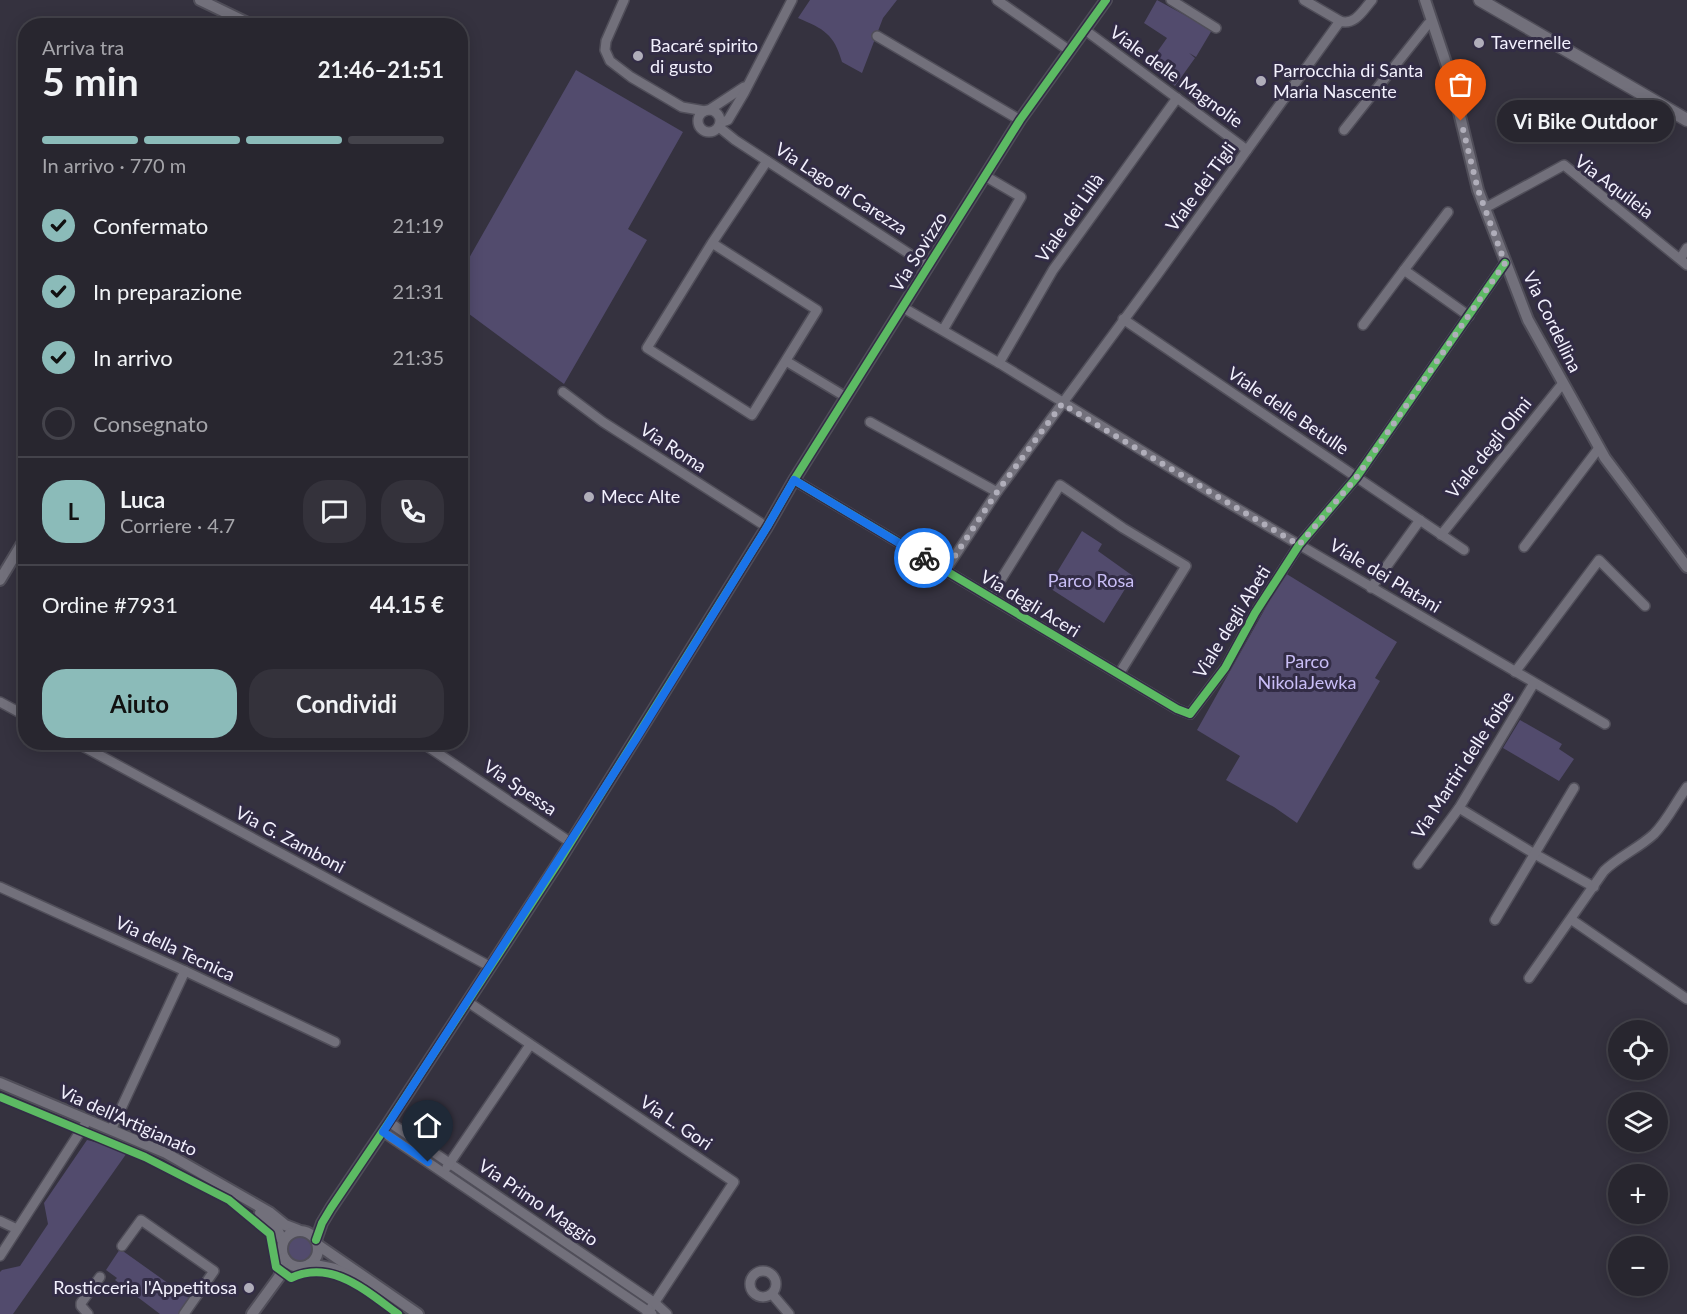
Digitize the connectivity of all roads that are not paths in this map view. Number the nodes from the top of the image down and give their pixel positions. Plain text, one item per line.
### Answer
1 (200, 0) edge
2 (624, 0) edge
3 (792, 0) edge
4 (997, 0) edge
5 (1106, 0) edge
6 (1171, 0) edge
7 (1304, 0) edge
8 (1372, 0) edge
9 (1416, 0) edge
10 (1425, 0) edge
11 (1480, 0) edge
12 (238, 18) edge
13 (1340, 21) junction
14 (1428, 24) junction
15 (1216, 28) dead end
16 (1084, 30) junction
17 (877, 36) dead end
18 (1070, 51) junction
19 (1446, 63) junction
20 (746, 85) junction
21 (1176, 98) junction
22 (682, 107) junction
23 (707, 111) junction
24 (1020, 120) junction
25 (1687, 120) edge
26 (698, 123) junction
27 (717, 127) junction
28 (1344, 130) dead end
29 (1247, 150) junction
30 (767, 161) junction
31 (985, 177) junction
32 (1485, 208) junction
33 (1448, 212) dead end
34 (712, 243) junction
35 (1687, 248) edge
36 (1683, 262) edge
37 (1505, 263) junction
38 (928, 266) junction
39 (1404, 270) junction
40 (902, 307) junction
41 (1468, 316) junction
42 (1123, 319) junction
43 (1364, 325) dead end
44 (943, 330) junction
45 (786, 361) junction
46 (999, 363) junction
47 (1563, 382) junction
48 (563, 392) dead end
49 (846, 397) junction
50 (1062, 404) junction
51 (870, 422) dead end
52 (1599, 448) junction
53 (1356, 478) junction
54 (794, 480) junction
55 (997, 492) junction
56 (1420, 520) junction
57 (767, 527) junction
58 (1441, 535) junction
59 (1299, 545) junction
60 (1524, 547) dead end
61 (18, 550) edge
62 (1464, 550) dead end
63 (1687, 567) edge
64 (945, 571) junction
65 (0, 579) edge
66 (1371, 588) junction
67 (990, 597) junction
68 (1645, 606) dead end
69 (1515, 672) junction
70 (1119, 674) junction
71 (1534, 683) junction
72 (0, 702) edge
73 (18, 712) edge
74 (1190, 714) joint
75 (1605, 724) dead end
76 (90, 750) edge
77 (434, 750) edge
78 (1687, 787) edge
79 (1574, 788) dead end
80 (1459, 808) junction
81 (570, 842) junction
82 (1535, 855) junction
83 (1418, 864) dead end
84 (1594, 886) junction
85 (0, 887) edge
86 (1572, 920) junction
87 (1495, 921) dead end
88 (491, 967) junction
89 (185, 971) junction
90 (1529, 978) dead end
91 (1687, 999) edge
92 (468, 1002) junction
93 (334, 1042) dead end
94 (531, 1045) junction
95 (0, 1083) edge
96 (87, 1120) junction
97 (386, 1127) junction
98 (111, 1130) junction
99 (450, 1163) junction
100 (443, 1173) junction
101 (239, 1196) junction
102 (331, 1208) junction
103 (0, 1221) edge
104 (17, 1229) junction
105 (301, 1231) junction
106 (283, 1242) junction
107 (317, 1243) junction
108 (122, 1246) dead end
109 (572, 1246) junction
110 (0, 1256) edge
111 (565, 1256) junction
112 (284, 1258) junction
113 (304, 1266) junction
114 (100, 1277) dead end
115 (273, 1287) junction
116 (379, 1287) junction
117 (772, 1294) dead end
118 (655, 1303) junction
119 (649, 1313) edge
120 (88, 1314) edge
121 (184, 1314) edge
122 (252, 1314) edge
123 (418, 1314) edge
124 (667, 1314) edge
125 (789, 1314) edge

1 - 12 street
2 - 22 street
3 - 20 street
4 - 18 street
5 - 16 street, Via Sovizzo
6 - 15 street
7 - 13 street
8 - 13 street, Viale dei Tigli
9 - 14 street, Via Cordellina
10 - 19 street, Via Cordellina
11 - 25 main road
13 - 29 street, Viale dei Tigli
14 - 19 street, Via Cordellina
14 - 28 street
16 - 18 street, Via Sovizzo
16 - 21 street, Viale delle Magnolie
17 - 24 street
18 - 24 street, Via Sovizzo
19 - 32 street, Via Cordellina
20 - 23 street
20 - 27 street
21 - 29 street, Viale delle Magnolie
21 - 46 street, Viale dei Lillà
22 - 23 street
22 - 26 street
23 - 26 street
23 - 27 street
24 - 31 street, Via Sovizzo
26 - 27 street
27 - 30 street, Via Lago di Carezza
29 - 42 street, Viale dei Tigli
30 - 34 street
30 - 38 street, Via Lago di Carezza
31 - 38 street, Via Sovizzo
31 - 44 street
32 - 36 street, Via Aquileia
32 - 37 street, Via Cordellina
33 - 39 street
34 - 45 street
34 - 45 street
35 - 36 street
37 - 41 street, Viale degli Abeti
37 - 47 street, Via Cordellina
38 - 40 street, Via Sovizzo
39 - 41 street
39 - 43 street
40 - 44 street, Viale dei Platani
40 - 49 street, Via Sovizzo
41 - 53 street, Viale degli Abeti
42 - 50 street, Viale dei Tigli
42 - 53 street, Viale delle Betulle
44 - 46 street, Viale dei Platani
45 - 49 street
46 - 50 street, Viale dei Platani
47 - 52 street, Via Cordellina
47 - 58 street, Viale degli Olmi
48 - 57 street, Via Roma
49 - 54 street, Via Sovizzo
50 - 55 street, Viale dei Tigli
50 - 59 street, Viale dei Platani
51 - 55 street
52 - 60 street
52 - 63 street, Via Cordellina
53 - 56 street, Viale delle Betulle
53 - 59 street, Viale degli Abeti
54 - 57 street, Via Sovizzo
54 - 64 street, Via degli Aceri
55 - 64 street, Viale dei Tigli
56 - 58 street, Viale delle Betulle
56 - 66 street
57 - 81 street, Via Sovizzo
58 - 62 street, Viale delle Betulle
59 - 66 street, Viale dei Platani
59 - 74 street, Viale degli Abeti
61 - 65 street
64 - 67 street, Via degli Aceri
66 - 69 street, Viale dei Platani
67 - 70 street, Via degli Aceri
67 - 70 street
68 - 69 street
69 - 71 street, Viale dei Platani
70 - 74 street, Via degli Aceri
71 - 75 street, Viale dei Platani
71 - 80 street, Via Martiri delle foibe
72 - 73 street
76 - 88 street, Via G. Zamboni
77 - 81 street, Via Spessa
78 - 84 street
79 - 82 street
80 - 82 street
80 - 83 street, Via Martiri delle foibe
81 - 88 street, Via Sovizzo
82 - 84 street
82 - 87 street
84 - 86 street
85 - 89 street, Via della Tecnica
86 - 90 street
86 - 91 street
88 - 92 street, Via Sovizzo
89 - 93 street, Via della Tecnica
89 - 98 street
92 - 94 street, Via L. Gori
92 - 97 street, Via Sovizzo
94 - 99 street
94 - 118 street, Via L. Gori
95 - 96 street, Via dell'Artigianato
96 - 98 street, Via dell'Artigianato
96 - 104 street
97 - 99 street, Via Primo Maggio
97 - 100 street, Via Primo Maggio
97 - 102 street, Via Sovizzo
98 - 101 street, Via dell'Artigianato
99 - 100 street
99 - 109 street, Via Primo Maggio
100 - 111 street, Via Primo Maggio
101 - 105 street, Via dell'Artigianato
101 - 106 street, Via dell'Artigianato
102 - 105 street
102 - 107 street
103 - 104 street
104 - 110 street
105 - 106 street
105 - 107 street
106 - 112 street
107 - 113 street
107 - 116 street
108 - 121 street
109 - 111 street
109 - 118 street, Via Primo Maggio
111 - 119 street, Via Primo Maggio
112 - 113 street
112 - 115 street
113 - 115 street
113 - 116 street
114 - 120 street
115 - 122 street
116 - 123 street
117 - 125 street
118 - 119 street, Via L. Gori
118 - 124 street, Via Primo Maggio

